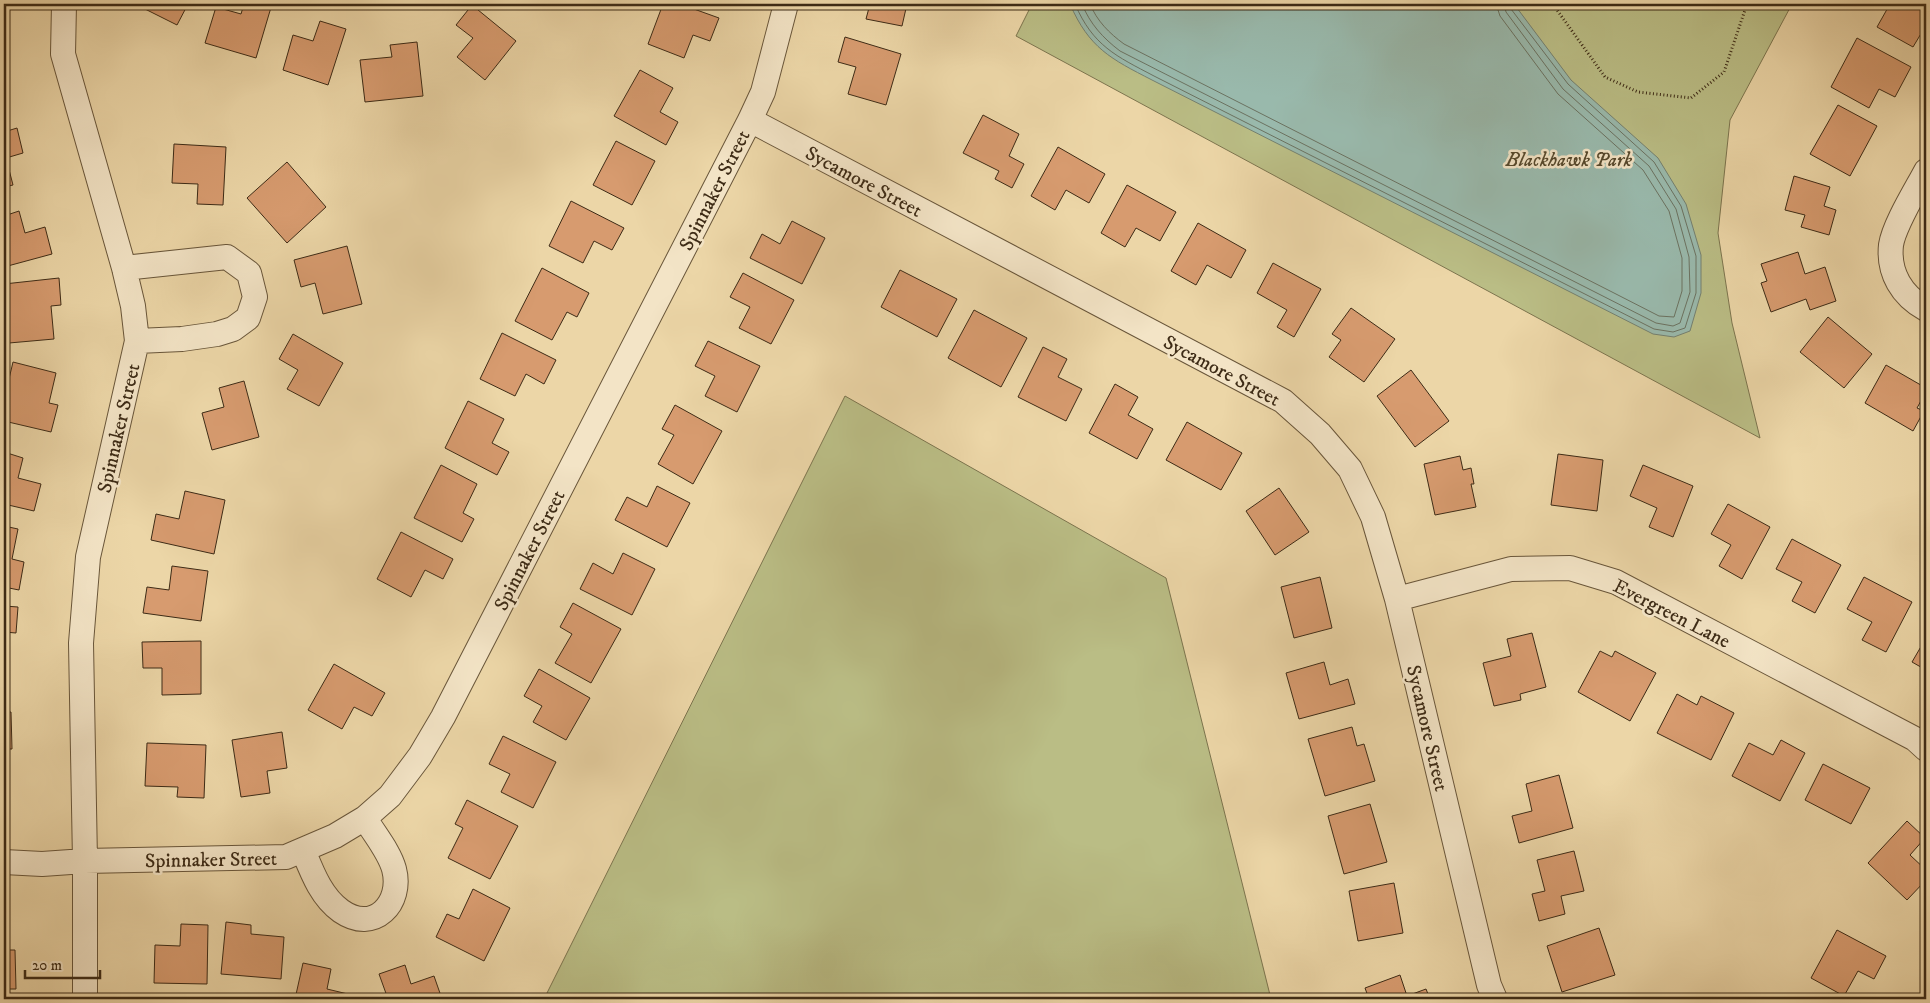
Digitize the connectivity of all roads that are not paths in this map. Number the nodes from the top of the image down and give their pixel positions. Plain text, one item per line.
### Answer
1 (64, 4) edge
2 (786, 4) edge
3 (750, 120) junction
4 (1926, 171) edge
5 (124, 268) junction
6 (1926, 309) edge
7 (137, 340) junction
8 (1397, 598) junction
9 (1926, 749) edge
10 (365, 818) junction
11 (303, 850) junction
12 (85, 861) junction
13 (4, 862) edge
14 (86, 999) edge
15 (1495, 999) edge

1 - 5 street, Spinnaker Street
2 - 3 street, Spinnaker Street
3 - 8 street, Sycamore Street
3 - 10 street, Spinnaker Street
4 - 6 street
5 - 7 street, Spinnaker Street
5 - 7 street
7 - 12 street, Spinnaker Street
8 - 9 street, Evergreen Lane
8 - 15 street, Sycamore Street
10 - 11 street, Spinnaker Street
10 - 11 street
11 - 12 street, Spinnaker Street
12 - 13 street
12 - 14 street, Spinnaker Street

